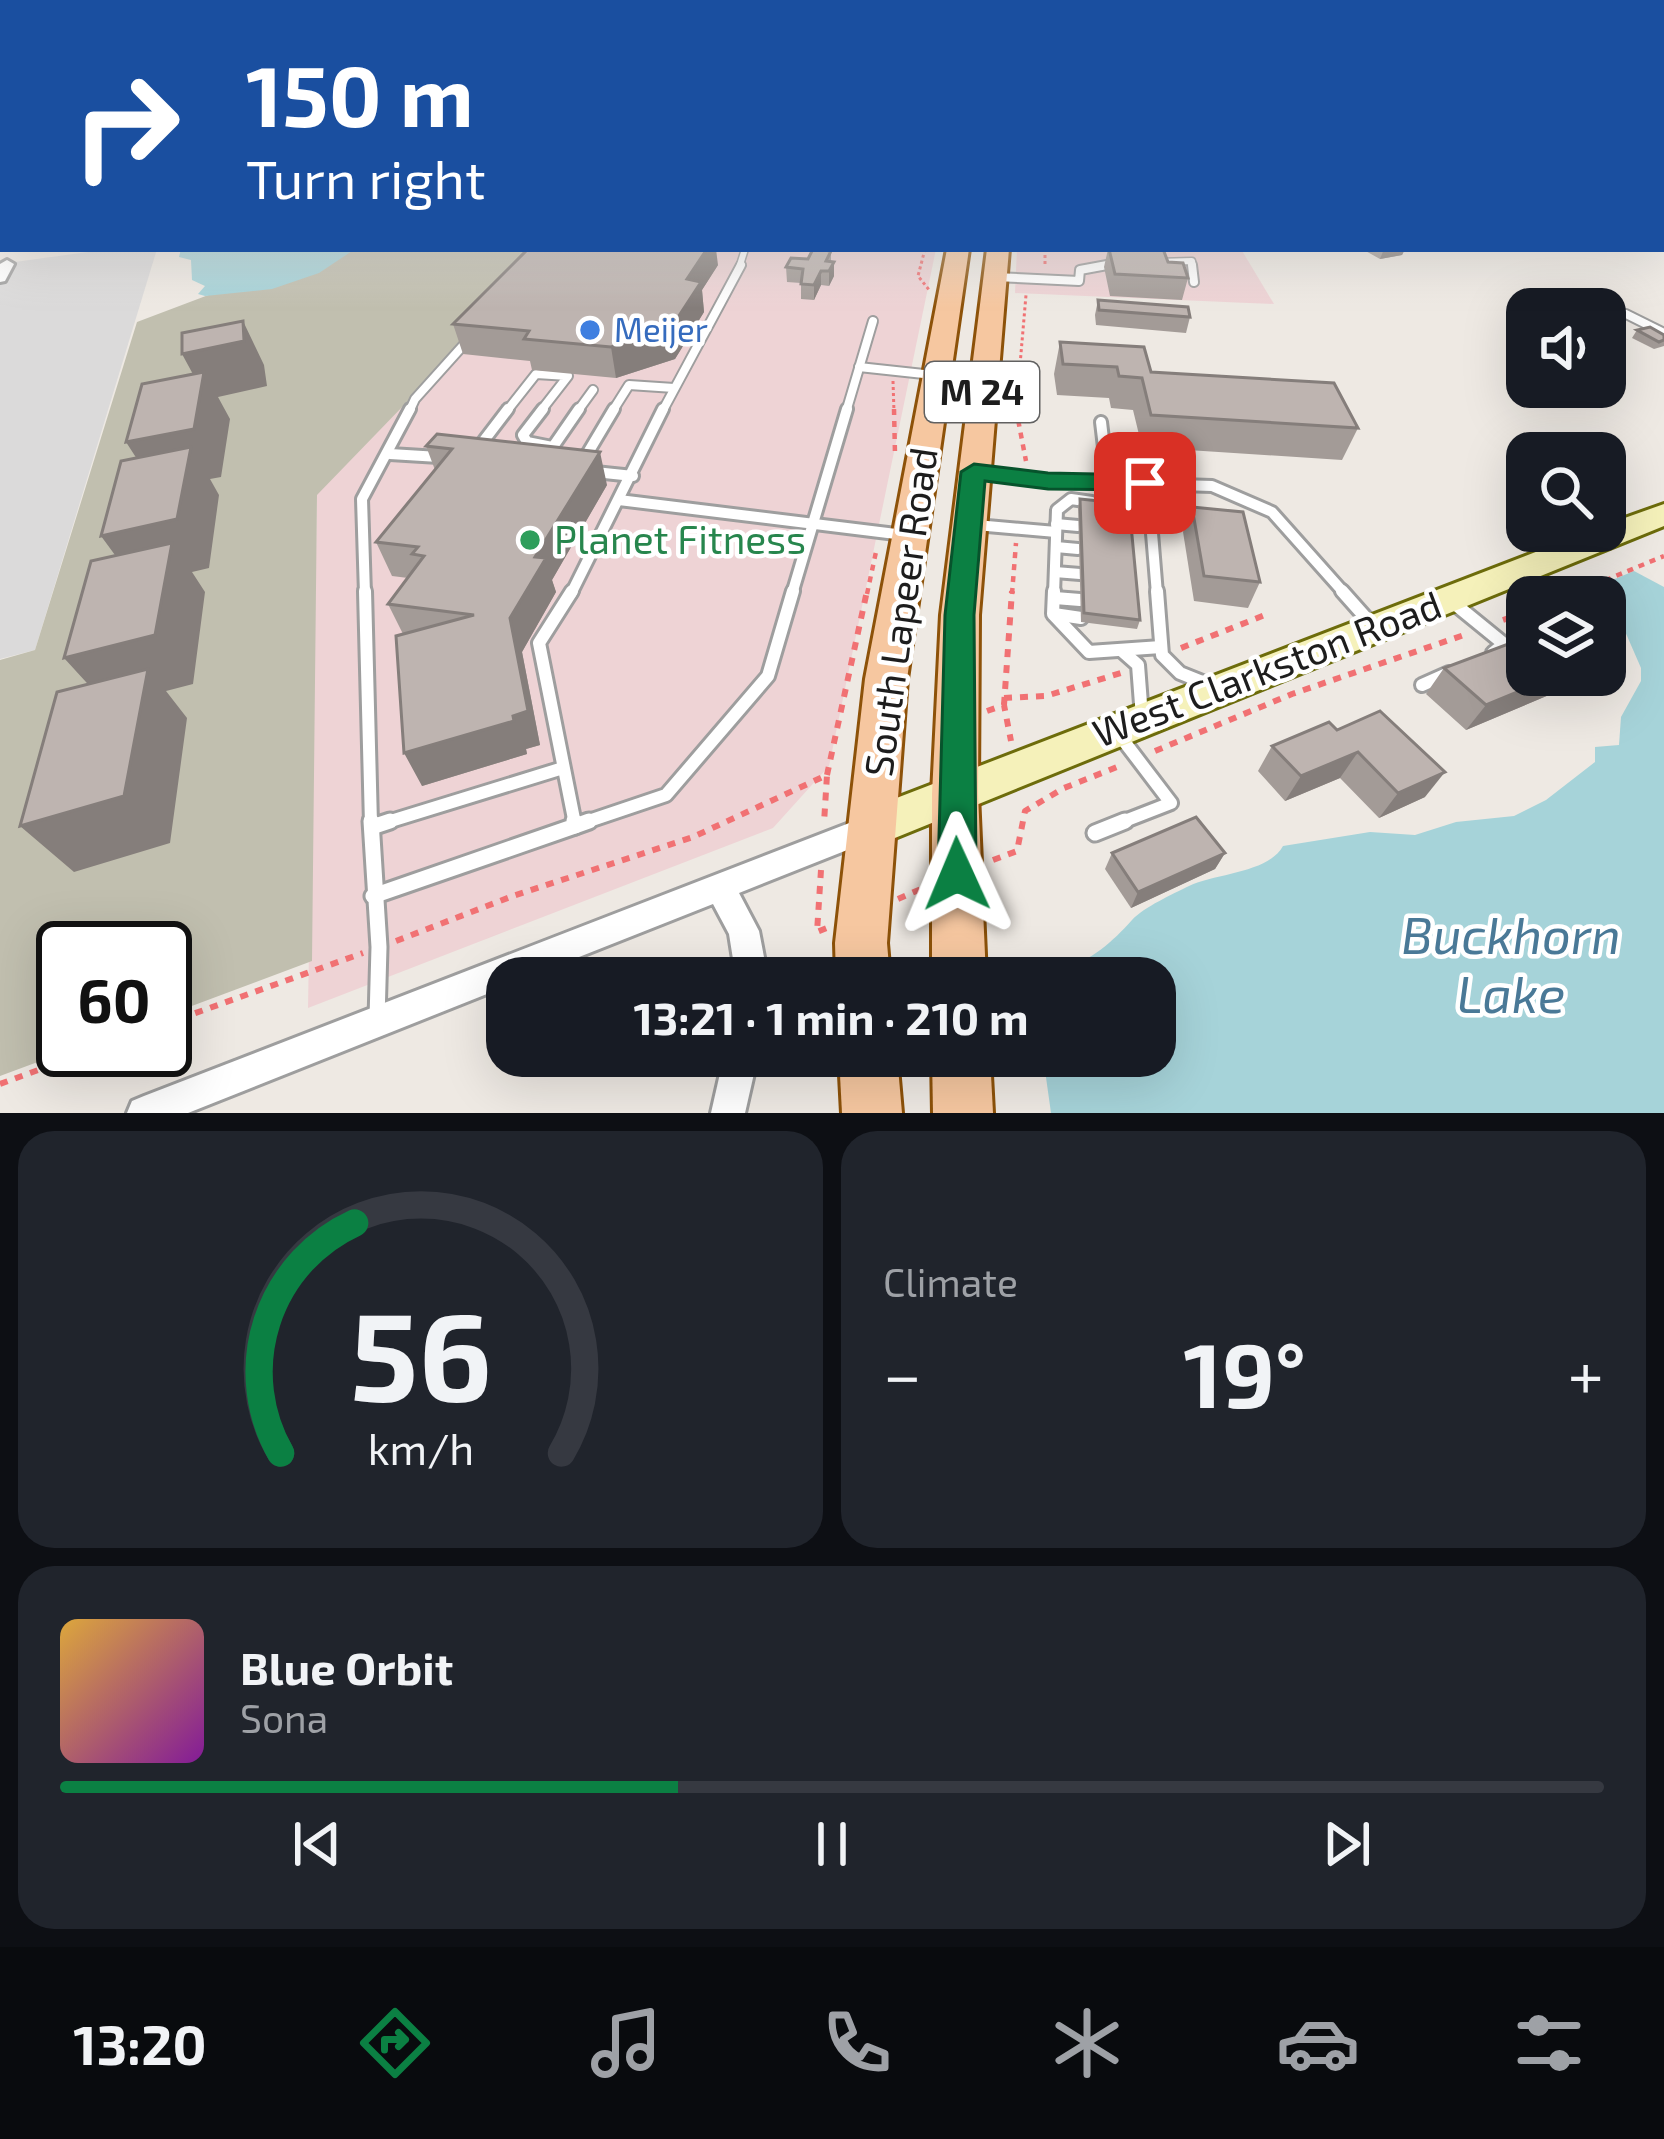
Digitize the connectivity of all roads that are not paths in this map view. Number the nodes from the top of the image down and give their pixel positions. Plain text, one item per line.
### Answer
1 (745, 252) edge
2 (957, 252) edge
3 (1127, 262) edge
4 (1149, 262) edge
5 (995, 270) edge
6 (1194, 282) dead end
7 (940, 298) junction
8 (1626, 314) dead end
9 (873, 321) dead end
10 (482, 324) edge
11 (1664, 333) edge
12 (859, 367) junction
13 (938, 372) junction
14 (674, 388) junction
15 (593, 390) dead end
16 (1101, 422) dead end
17 (552, 448) junction
18 (390, 454) junction
19 (450, 458) edge
20 (493, 462) edge
21 (539, 466) edge
22 (974, 472) junction
23 (633, 476) junction
24 (1108, 481) junction
25 (619, 500) junction
26 (1078, 512) edge
27 (1664, 514) edge
28 (1126, 517) edge
29 (813, 524) junction
30 (1078, 526) edge
31 (1056, 528) junction
32 (1148, 528) junction
33 (968, 530) junction
34 (893, 534) junction
35 (1078, 549) edge
36 (1055, 572) junction
37 (1080, 574) edge
38 (1055, 598) junction
39 (1448, 598) junction
40 (1079, 600) edge
41 (1053, 614) junction
42 (1081, 618) edge
43 (1374, 627) junction
44 (1161, 647) junction
45 (1121, 650) junction
46 (1480, 659) edge
47 (1461, 668) edge
48 (1423, 685) dead end
49 (1217, 688) junction
50 (1128, 723) junction
51 (563, 768) junction
52 (955, 794) junction
53 (574, 826) junction
54 (371, 827) junction
55 (870, 828) junction
56 (1096, 833) dead end
57 (720, 888) junction
58 (373, 896) junction
59 (748, 957) edge
60 (862, 957) edge
61 (959, 957) edge
62 (377, 1023) junction
63 (736, 1077) edge
64 (869, 1077) edge
65 (962, 1077) edge
66 (150, 1112) edge
67 (728, 1113) edge
68 (872, 1113) edge
69 (963, 1113) edge

1 - 14 lane
2 - 7 main road, South Lapeer Road / M 24
3 - 5 lane
4 - 6 lane
5 - 7 main road
5 - 22 main road, South Lapeer Road / M 24
7 - 13 main road, South Lapeer Road / M 24
8 - 11 lane
9 - 12 lane
10 - 18 lane
12 - 13 lane
12 - 29 lane
13 - 33 main road
13 - 34 main road, South Lapeer Road / M 24
14 - 23 lane
14 - 23 lane
15 - 17 lane
16 - 24 lane
17 - 20 lane
17 - 21 lane
18 - 19 lane
18 - 54 lane
22 - 24 lane
22 - 33 main road, South Lapeer Road / M 24
23 - 25 lane
24 - 43 lane
25 - 29 lane
25 - 51 lane
26 - 31 lane
27 - 39 main road, West Clarkston Road
28 - 32 lane
29 - 34 lane
29 - 53 lane
30 - 31 lane
31 - 32 lane
31 - 33 lane
31 - 35 lane
31 - 36 lane
32 - 44 lane
33 - 52 main road, South Lapeer Road / M 24
34 - 55 main road, South Lapeer Road / M 24
36 - 37 lane
36 - 38 lane
38 - 40 lane
38 - 41 lane
39 - 43 main road, West Clarkston Road
39 - 46 lane
41 - 42 lane
41 - 45 lane
43 - 49 main road, West Clarkston Road
44 - 45 lane
44 - 49 lane
45 - 50 lane
47 - 48 lane
49 - 50 main road, West Clarkston Road
50 - 52 main road, West Clarkston Road
50 - 56 lane
51 - 53 lane
51 - 54 lane
52 - 55 main road, West Clarkston Road
52 - 61 main road, South Lapeer Road / M 24
53 - 58 lane
54 - 58 lane
55 - 57 street
55 - 60 main road, South Lapeer Road / M 24
57 - 59 street
57 - 62 street
58 - 62 lane
62 - 66 street
63 - 67 street
64 - 68 main road
65 - 69 main road

